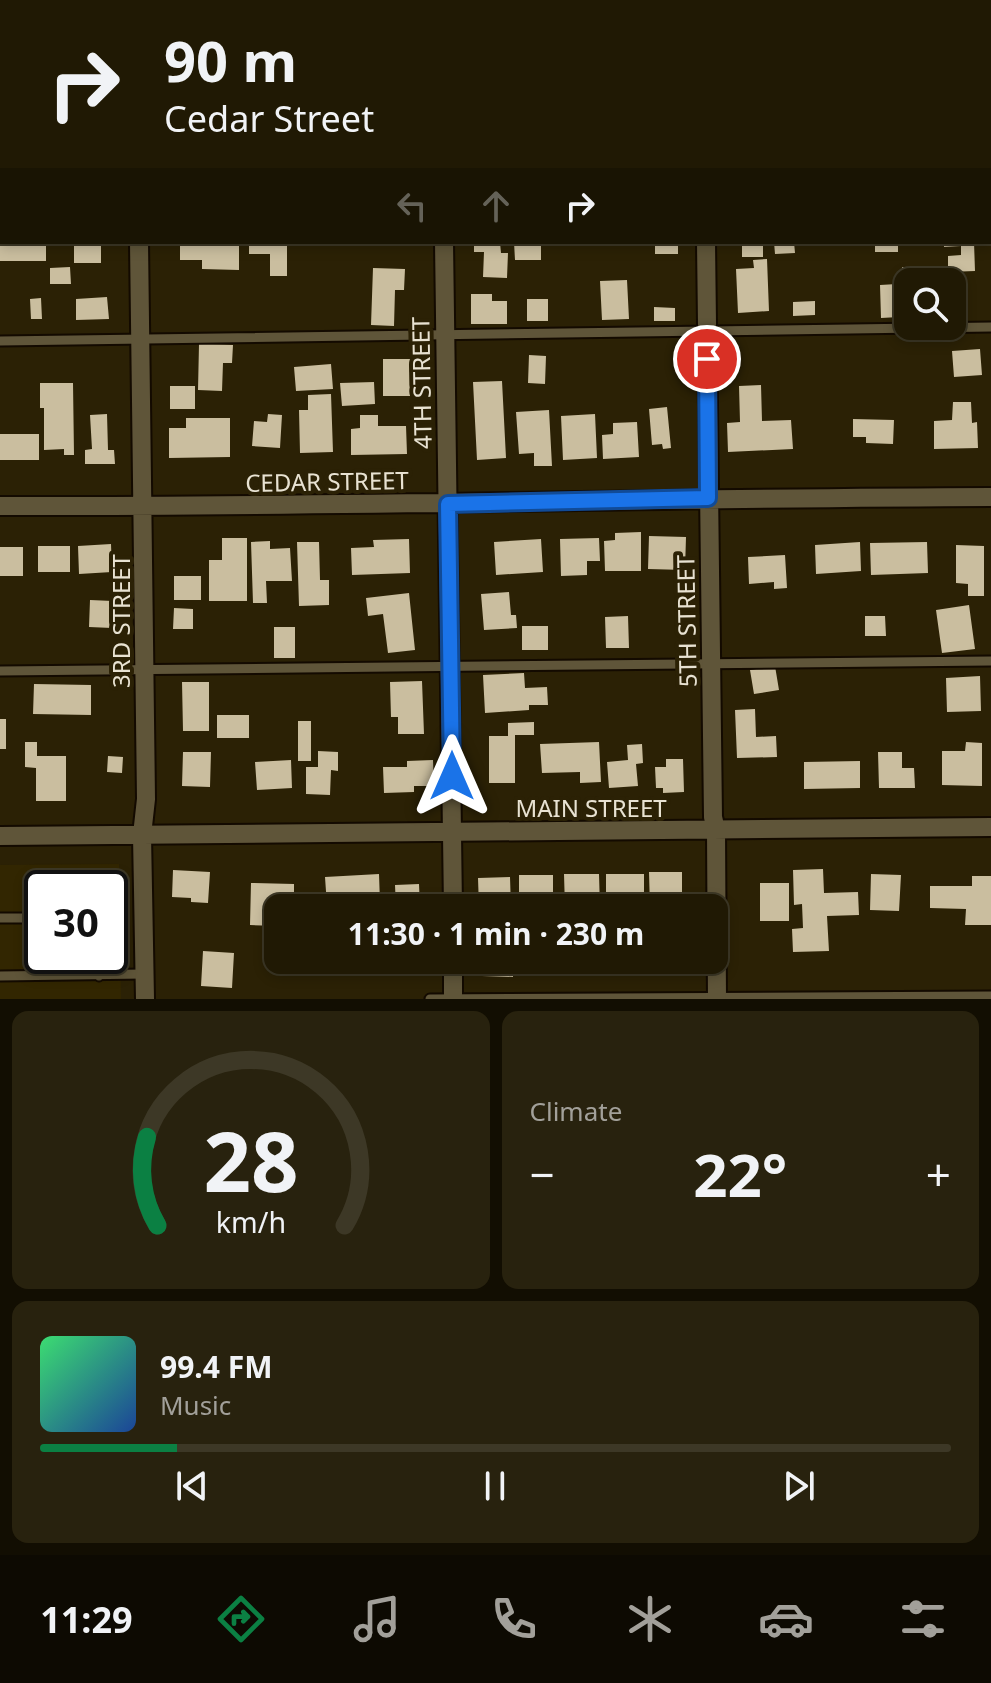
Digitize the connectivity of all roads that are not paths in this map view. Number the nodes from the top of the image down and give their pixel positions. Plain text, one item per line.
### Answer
1 (139, 244) edge
2 (444, 244) edge
3 (706, 244) edge
4 (991, 327) edge
5 (707, 331) junction
6 (444, 335) junction
7 (141, 339) junction
8 (0, 341) edge
9 (991, 497) edge
10 (708, 498) junction
11 (448, 504) junction
12 (0, 506) edge
13 (143, 507) junction
14 (991, 661) edge
15 (710, 664) junction
16 (451, 667) junction
17 (145, 670) junction
18 (0, 671) edge
19 (991, 827) edge
20 (716, 830) junction
21 (452, 831) junction
22 (142, 835) junction
23 (0, 836) edge
24 (453, 894) edge
25 (0, 918) edge
26 (24, 918) edge
27 (144, 974) junction
28 (453, 974) edge
29 (0, 976) edge
30 (99, 976) joint
31 (991, 996) edge
32 (717, 998) edge
33 (145, 999) edge
34 (430, 999) edge
35 (453, 999) edge

1 - 7 street, 3RD STREET
2 - 6 street, 4TH STREET
3 - 5 street, 5TH STREET
4 - 5 lane
5 - 6 lane
5 - 10 street, 5TH STREET
6 - 7 lane
6 - 11 street, 4TH STREET
7 - 8 lane
7 - 13 street, 3RD STREET
9 - 10 street, CEDAR STREET
10 - 11 street, CEDAR STREET
10 - 15 street, 5TH STREET
11 - 13 street, CEDAR STREET
11 - 16 street, 4TH STREET
12 - 13 street, CEDAR STREET
13 - 17 street, 3RD STREET
14 - 15 lane
15 - 16 lane
15 - 20 street, 5TH STREET
16 - 17 lane
16 - 21 street, 4TH STREET
17 - 18 lane
17 - 22 street, 3RD STREET
19 - 20 street, MAIN STREET
20 - 21 street, MAIN STREET
20 - 32 street, 5TH STREET
21 - 22 street, MAIN STREET
21 - 24 street, 4TH STREET
22 - 23 street, MAIN STREET
22 - 27 street, 3RD STREET
25 - 26 lane
27 - 30 lane
27 - 33 street, 3RD STREET
28 - 35 street
29 - 30 lane
31 - 32 lane
32 - 35 lane
34 - 35 lane

